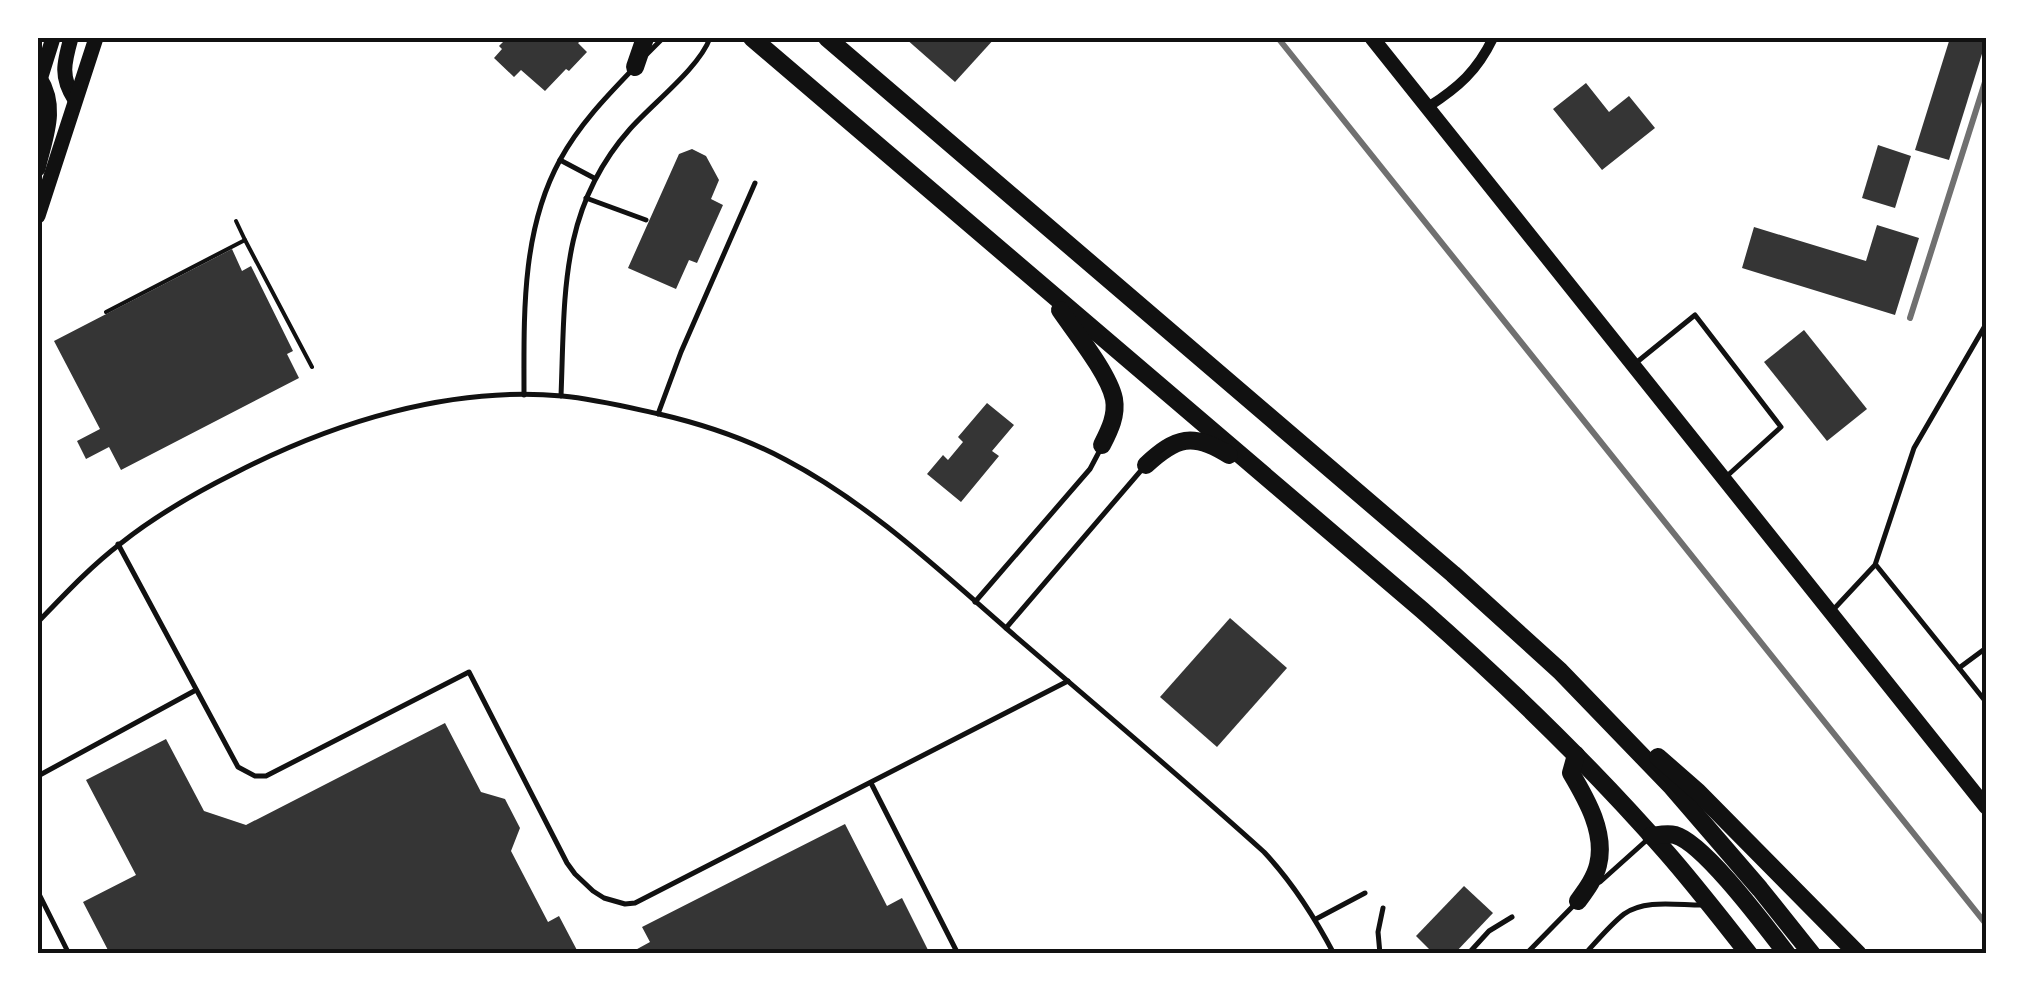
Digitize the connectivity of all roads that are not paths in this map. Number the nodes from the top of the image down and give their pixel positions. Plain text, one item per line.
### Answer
1 (53, 38) edge
2 (70, 38) edge
3 (96, 38) edge
4 (645, 38) edge
5 (663, 38) edge
6 (710, 38) edge
7 (752, 38) edge
8 (827, 38) edge
9 (1372, 38) edge
10 (1494, 38) edge
11 (635, 67) junction
12 (38, 80) edge
13 (76, 100) junction
14 (1428, 107) junction
15 (560, 160) junction
16 (38, 169) edge
17 (594, 178) junction
18 (755, 183) dead end
19 (586, 198) junction
20 (38, 216) edge
21 (646, 220) dead end
22 (1046, 289) junction
23 (1986, 324) edge
24 (1634, 365) junction
25 (524, 395) junction
26 (561, 396) junction
27 (658, 414) junction
28 (1102, 445) joint
29 (1146, 464) joint
30 (1262, 475) junction
31 (1725, 478) junction
32 (118, 544) junction
33 (1876, 565) junction
34 (975, 602) junction
35 (1830, 613) junction
36 (38, 622) edge
37 (1006, 628) junction
38 (1986, 648) edge
39 (1959, 668) junction
40 (1560, 671) junction
41 (1068, 682) junction
42 (196, 690) junction
43 (1986, 702) edge
44 (1576, 755) junction
45 (38, 776) edge
46 (871, 783) junction
47 (1986, 807) edge
48 (1651, 836) junction
49 (38, 892) edge
50 (1365, 893) dead end
51 (1578, 901) junction
52 (1710, 905) junction
53 (1383, 908) dead end
54 (1512, 917) dead end
55 (1316, 918) junction
56 (68, 954) edge
57 (958, 954) edge
58 (1334, 954) edge
59 (1380, 954) edge
60 (1468, 954) edge
61 (1526, 954) edge
62 (1584, 954) edge
63 (1749, 954) edge
64 (1787, 954) edge
65 (1812, 954) edge
66 (1858, 954) edge

1 - 12 main road
2 - 13 main road
3 - 13 main road
4 - 11 highway
5 - 11 lane
6 - 17 lane
7 - 22 highway
8 - 40 highway
9 - 14 main road
10 - 14 street
11 - 15 lane
12 - 16 main road
13 - 20 main road
14 - 24 main road
15 - 17 lane
15 - 25 lane
17 - 19 lane
18 - 27 lane
19 - 21 lane
19 - 26 lane
22 - 28 highway
22 - 30 highway
23 - 33 lane
24 - 31 main road
24 - 31 lane
25 - 26 lane
25 - 32 lane
26 - 27 lane
27 - 34 lane
28 - 34 lane
29 - 30 highway
29 - 37 lane
30 - 44 highway
31 - 35 main road
32 - 36 lane
32 - 42 lane
33 - 35 lane
33 - 39 lane
34 - 37 lane
35 - 47 main road
37 - 41 lane
38 - 39 lane
39 - 43 lane
40 - 65 highway
40 - 66 highway
41 - 46 lane
41 - 55 lane
42 - 45 lane
42 - 46 lane
44 - 48 highway
44 - 51 highway
46 - 57 lane
48 - 51 lane
48 - 52 highway
48 - 64 highway
49 - 56 lane
50 - 55 lane
51 - 61 lane
52 - 62 lane
52 - 63 highway
53 - 59 lane
54 - 60 lane
55 - 58 lane

